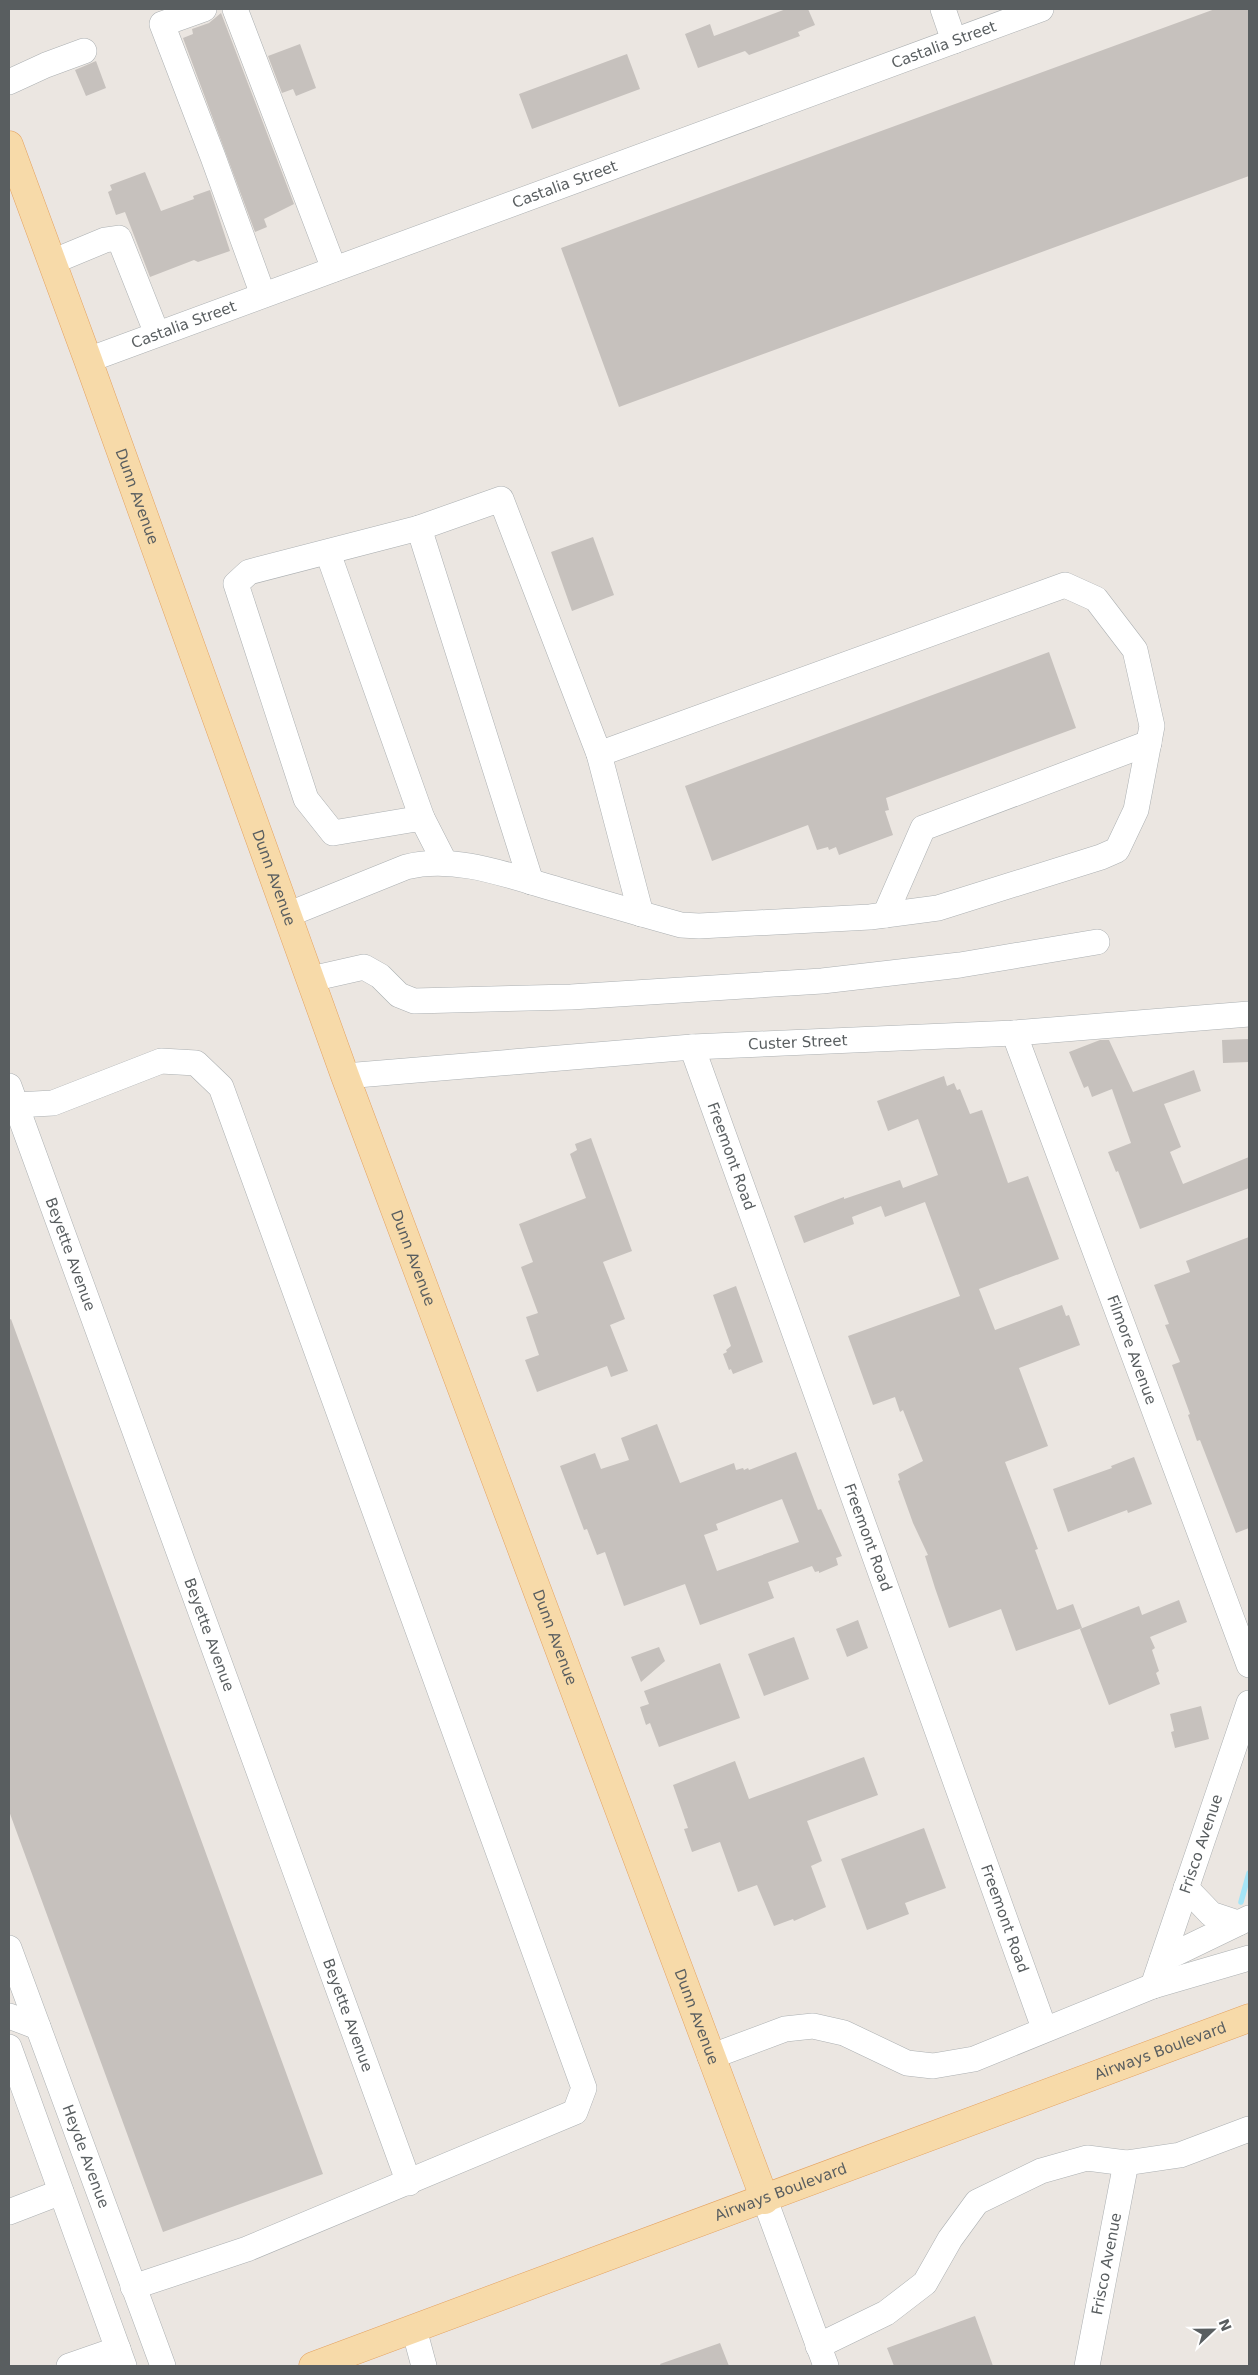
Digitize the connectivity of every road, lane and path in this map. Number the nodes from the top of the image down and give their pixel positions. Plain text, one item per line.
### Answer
1 (204, 9) edge
2 (235, 9) edge
3 (943, 9) edge
4 (1041, 9) edge
5 (954, 41) junction
6 (84, 51) dead end
7 (9, 82) edge
8 (9, 145) edge
9 (52, 262) junction
10 (334, 269) junction
11 (263, 295) junction
12 (157, 334) junction
13 (88, 360) junction
14 (419, 528) junction
15 (328, 553) junction
16 (1149, 743) junction
17 (599, 754) junction
18 (422, 818) junction
19 (445, 863) junction
20 (531, 882) junction
21 (642, 914) junction
22 (287, 915) junction
23 (885, 915) junction
24 (1097, 942) dead end
25 (310, 979) junction
26 (1249, 1014) edge
27 (1014, 1033) junction
28 (692, 1048) junction
29 (345, 1076) junction
30 (11, 1100) edge
31 (1249, 1665) edge
32 (1249, 1703) edge
33 (1186, 1888) junction
34 (1244, 1921) edge
35 (9, 1948) edge
36 (1244, 1955) edge
37 (1162, 1960) junction
38 (1153, 1986) junction
39 (9, 2016) edge
40 (1249, 2018) edge
41 (38, 2026) junction
42 (1044, 2028) junction
43 (9, 2047) edge
44 (710, 2057) junction
45 (1249, 2129) edge
46 (1126, 2163) junction
47 (409, 2183) junction
48 (61, 2192) junction
49 (765, 2200) junction
50 (9, 2212) edge
51 (133, 2287) junction
52 (414, 2329) junction
53 (822, 2356) edge
54 (121, 2358) edge
55 (69, 2366) edge
56 (163, 2366) edge
57 (312, 2366) edge
58 (424, 2366) edge
59 (1087, 2366) edge

1 - 11 street
2 - 10 street
3 - 5 street
4 - 5 street, Castalia Street
5 - 10 street, Castalia Street
6 - 7 street
8 - 9 main road, Dunn Avenue
9 - 12 street
9 - 13 main road, Dunn Avenue
10 - 11 street, Castalia Street
11 - 12 street, Castalia Street
12 - 13 street, Castalia Street
13 - 22 main road, Dunn Avenue
14 - 15 street
14 - 17 street
14 - 20 street
15 - 18 street
15 - 18 street
16 - 17 street
16 - 23 street
16 - 23 street
17 - 21 street
18 - 19 street
19 - 20 street
19 - 22 street
20 - 21 street
21 - 23 street
22 - 25 main road, Dunn Avenue
24 - 25 street
25 - 29 main road, Dunn Avenue
26 - 27 street, Custer Street
27 - 28 street, Custer Street
27 - 31 street, Filmore Avenue
28 - 29 street, Custer Street
28 - 42 street, Freemont Road
29 - 44 main road, Dunn Avenue
30 - 47 street, Beyette Avenue
30 - 47 street
32 - 33 street, Frisco Avenue
33 - 34 street
33 - 37 street, Frisco Avenue
34 - 37 street
35 - 41 street, Heyde Avenue
36 - 38 street
37 - 38 street, Frisco Avenue
38 - 42 street
39 - 41 street
40 - 49 main road, Airways Boulevard
41 - 51 street, Heyde Avenue
42 - 44 street
43 - 48 street
44 - 49 main road, Dunn Avenue
45 - 46 street
46 - 53 street
46 - 59 street, Frisco Avenue
47 - 51 street
48 - 50 street
48 - 54 street
49 - 52 main road, Airways Boulevard
49 - 53 street, Dunn Avenue
51 - 56 street, Heyde Avenue
52 - 57 main road, Airways Boulevard
52 - 58 street
54 - 55 street

